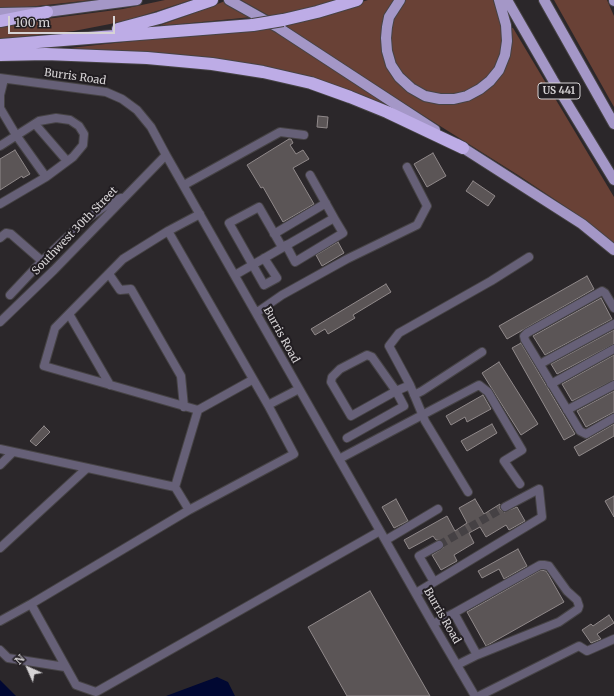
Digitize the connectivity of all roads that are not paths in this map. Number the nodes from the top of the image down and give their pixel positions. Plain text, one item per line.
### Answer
1 (137, 0) edge
2 (212, 0) edge
3 (229, 0) edge
4 (356, 0) edge
5 (400, 0) edge
6 (499, 0) edge
7 (507, 0) edge
8 (544, 0) edge
9 (47, 12) junction
10 (0, 13) edge
11 (0, 21) edge
12 (65, 39) junction
13 (0, 45) edge
14 (0, 55) edge
15 (2, 78) edge
16 (0, 108) edge
17 (35, 124) junction
18 (614, 124) edge
19 (16, 135) junction
20 (304, 135) dead end
21 (0, 146) edge
22 (463, 148) junction
23 (166, 155) junction
24 (67, 162) junction
25 (407, 168) dead end
26 (310, 175) dead end
27 (46, 177) junction
28 (614, 180) edge
29 (184, 185) junction
30 (125, 196) junction
31 (326, 203) junction
32 (0, 204) edge
33 (200, 214) junction
34 (334, 218) junction
35 (168, 230) junction
36 (274, 234) junction
37 (0, 238) edge
38 (284, 246) junction
39 (614, 250) edge
40 (529, 257) dead end
41 (264, 258) junction
42 (42, 261) junction
43 (252, 265) junction
44 (109, 274) junction
45 (235, 275) junction
46 (10, 295) dead end
47 (614, 308) edge
48 (256, 313) junction
49 (69, 314) junction
50 (1, 319) edge
51 (614, 324) edge
52 (614, 349) edge
53 (482, 352) dead end
54 (540, 364) junction
55 (252, 380) junction
56 (551, 384) junction
57 (110, 385) junction
58 (410, 385) junction
59 (614, 385) edge
60 (299, 389) junction
61 (396, 392) junction
62 (414, 395) junction
63 (268, 405) junction
64 (184, 407) junction
65 (198, 410) junction
66 (567, 410) junction
67 (423, 415) junction
68 (614, 418) edge
69 (347, 438) dead end
70 (0, 449) edge
71 (12, 453) junction
72 (340, 459) junction
73 (0, 465) edge
74 (87, 468) junction
75 (520, 484) dead end
76 (175, 487) junction
77 (468, 492) dead end
78 (505, 507) tunnel mouth
79 (438, 509) dead end
80 (189, 510) junction
81 (380, 531) junction
82 (386, 540) junction
83 (439, 545) tunnel mouth
84 (0, 548) edge
85 (434, 582) junction
86 (416, 593) junction
87 (31, 604) junction
88 (454, 613) junction
89 (0, 621) edge
90 (433, 624) junction
91 (614, 639) edge
92 (0, 650) edge
93 (477, 655) junction
94 (458, 665) junction
95 (65, 666) junction
96 (475, 696) edge
97 (480, 696) edge

1 - 9 main road
2 - 12 highway
3 - 22 main road
4 - 12 highway, bridge
5 - 6 main road
7 - 28 main road, US 441
8 - 18 main road, US 441
9 - 10 main road
9 - 11 highway
12 - 13 highway
14 - 22 highway
15 - 16 street
15 - 23 street, Burris Road
16 - 19 street
17 - 19 street
17 - 24 street
17 - 24 street
19 - 21 street
19 - 27 street
20 - 29 street
22 - 39 main road
23 - 29 street, Burris Road
23 - 30 street, Southwest 30th Street
24 - 27 street
25 - 48 street
26 - 31 street
27 - 32 street
29 - 33 street, Burris Road
30 - 42 street
30 - 50 street, Southwest 30th Street
31 - 34 street
31 - 36 street
33 - 35 street
33 - 45 street, Burris Road
34 - 38 street
34 - 38 street
35 - 44 street
35 - 55 street
36 - 38 street
36 - 43 street
37 - 42 street
38 - 41 street
40 - 58 street
41 - 43 street
41 - 43 street
42 - 46 street
43 - 45 street
44 - 49 street
44 - 64 street
45 - 48 street, Burris Road
47 - 54 street
48 - 60 street, Burris Road
49 - 57 street
49 - 57 street
51 - 54 street
52 - 56 street
53 - 62 street
54 - 56 street
55 - 63 street
55 - 65 street
56 - 66 street
57 - 64 street
58 - 61 street
58 - 62 street
59 - 66 street
60 - 63 street
60 - 72 street, Burris Road
61 - 61 street
61 - 69 street
62 - 67 street
63 - 80 street
64 - 65 street
65 - 76 street
66 - 68 street
67 - 72 street
67 - 75 street
67 - 77 street
70 - 71 street
71 - 73 street
71 - 74 street
72 - 81 street, Burris Road
74 - 76 street
74 - 84 street
76 - 80 street
78 - 85 street
79 - 82 street
80 - 87 street
81 - 82 street, Burris Road
81 - 95 street
82 - 86 street, Burris Road
83 - 85 street
85 - 86 street
86 - 90 street, Burris Road
87 - 89 street
87 - 95 street
88 - 90 street
88 - 93 street
88 - 93 street
90 - 94 street, Burris Road
91 - 97 street
92 - 95 street
93 - 94 street
94 - 96 street, Burris Road

